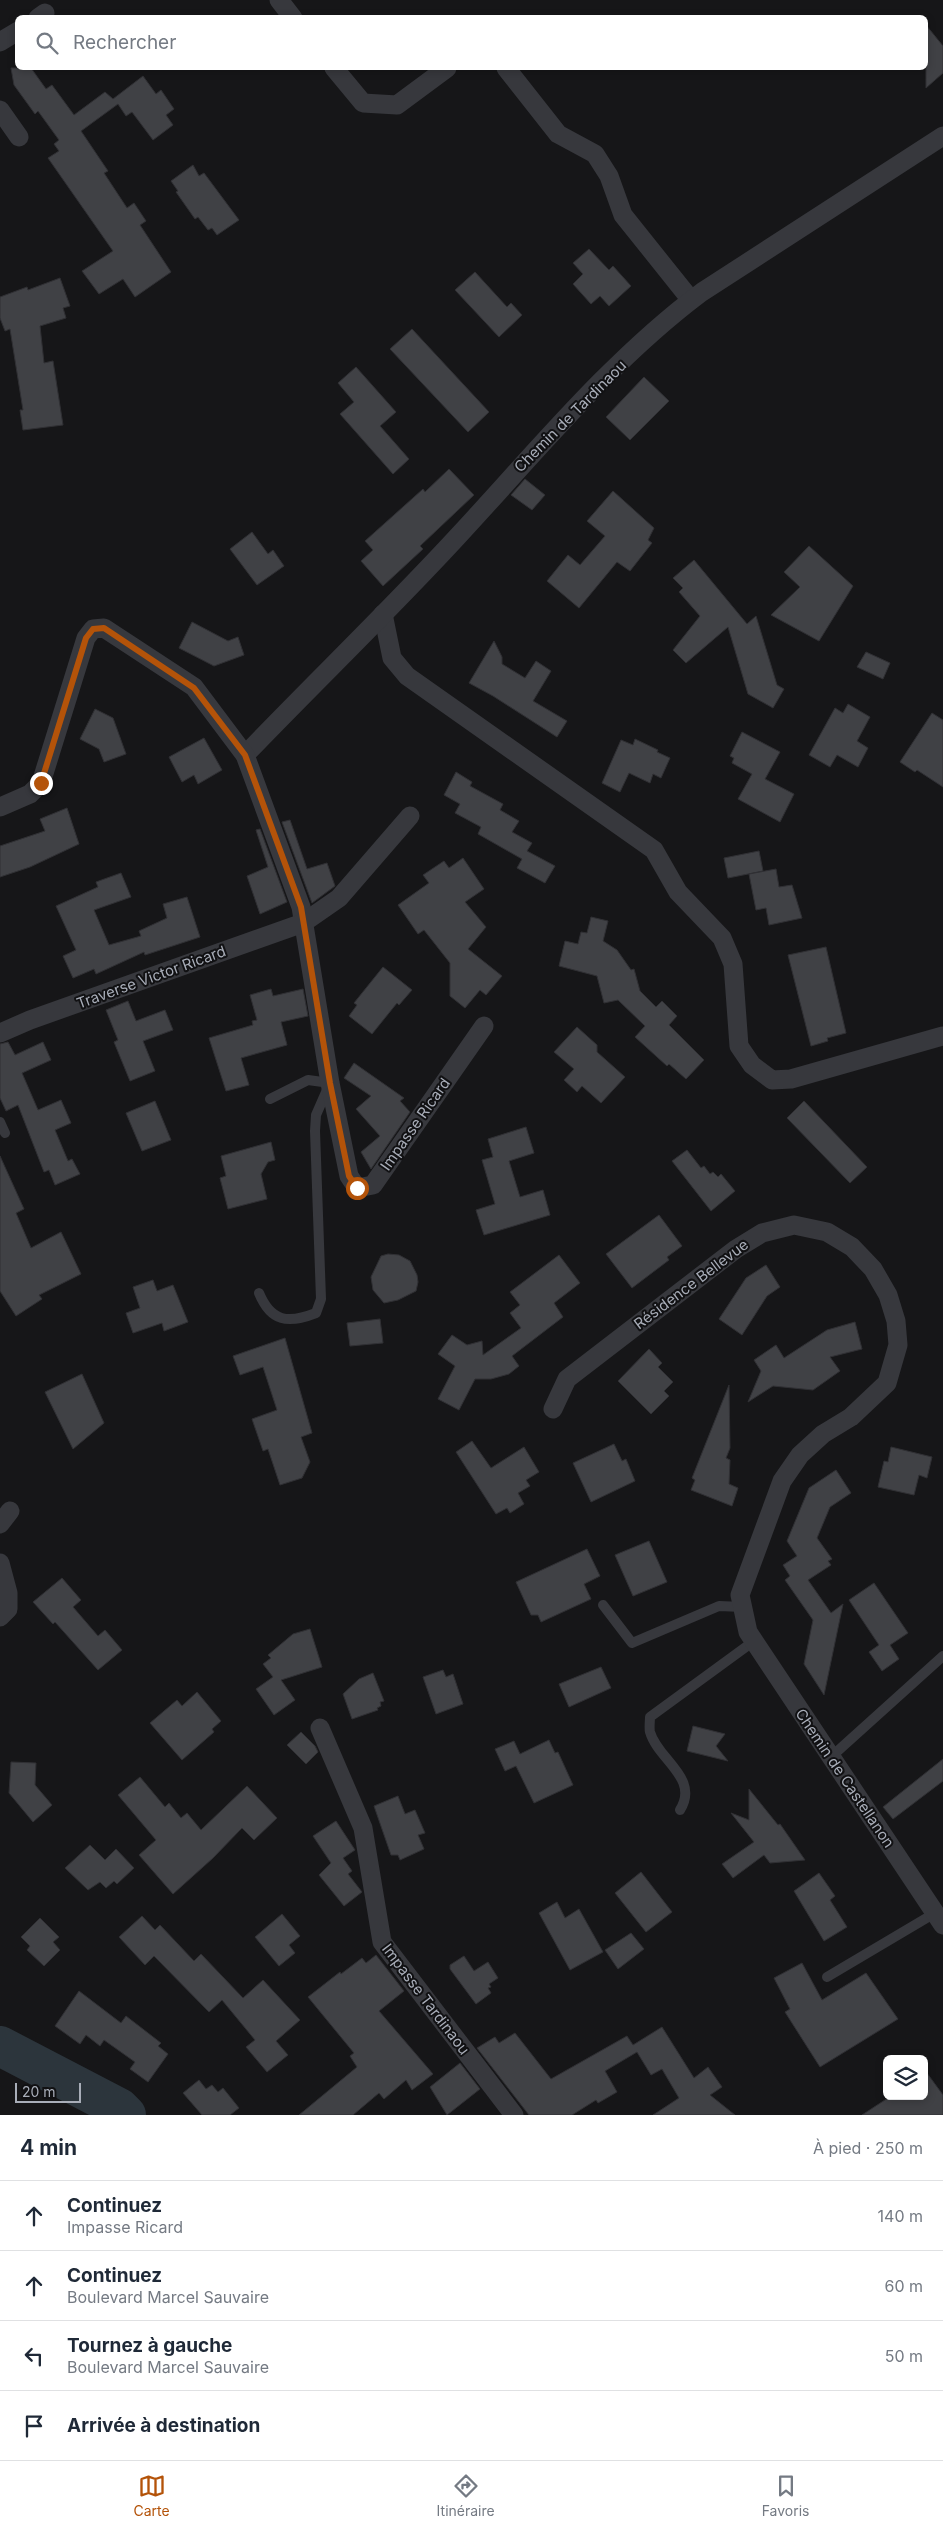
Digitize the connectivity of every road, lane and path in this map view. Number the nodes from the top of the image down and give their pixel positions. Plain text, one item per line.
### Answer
1 (279, 0) edge
2 (291, 15) edge
3 (15, 33) edge
4 (0, 42) edge
5 (336, 70) edge
6 (444, 70) edge
7 (508, 70) edge
8 (0, 110) edge
9 (943, 136) edge
10 (19, 137) dead end
11 (691, 300) junction
12 (383, 614) junction
13 (245, 755) junction
14 (0, 806) edge
15 (410, 816) dead end
16 (303, 923) junction
17 (484, 1026) dead end
18 (0, 1033) edge
19 (943, 1036) edge
20 (330, 1083) junction
21 (270, 1099) dead end
22 (0, 1122) edge
23 (5, 1132) dead end
24 (259, 1293) dead end
25 (553, 1409) dead end
26 (0, 1563) edge
27 (603, 1605) dead end
28 (743, 1607) junction
29 (0, 1617) edge
30 (751, 1636) junction
31 (943, 1656) edge
32 (320, 1728) dead end
33 (831, 1757) junction
34 (680, 1810) dead end
35 (939, 1919) edge
36 (827, 1977) dead end
37 (514, 2115) edge

1 - 2 street
3 - 4 street
5 - 6 street
7 - 11 street
8 - 10 street
9 - 11 street, Chemin de Tardinaou
11 - 12 street, Chemin de Tardinaou
12 - 13 street, Chemin de Tardinaou
12 - 19 street
13 - 14 street, Impasse Ricard
13 - 16 street, Impasse Ricard
15 - 16 street, Traverse Victor Ricard
16 - 18 street, Traverse Victor Ricard
16 - 20 street, Impasse Ricard
17 - 20 street, Impasse Ricard
20 - 21 lane
20 - 24 lane
22 - 23 lane
25 - 28 street, Résidence Bellevue
26 - 29 street
27 - 28 lane
28 - 30 street, Résidence Bellevue
30 - 33 street, Chemin de Castellanon
30 - 34 lane
31 - 33 lane
32 - 37 street, Impasse Tardinaou
33 - 35 street, Chemin de Castellanon
35 - 36 lane

